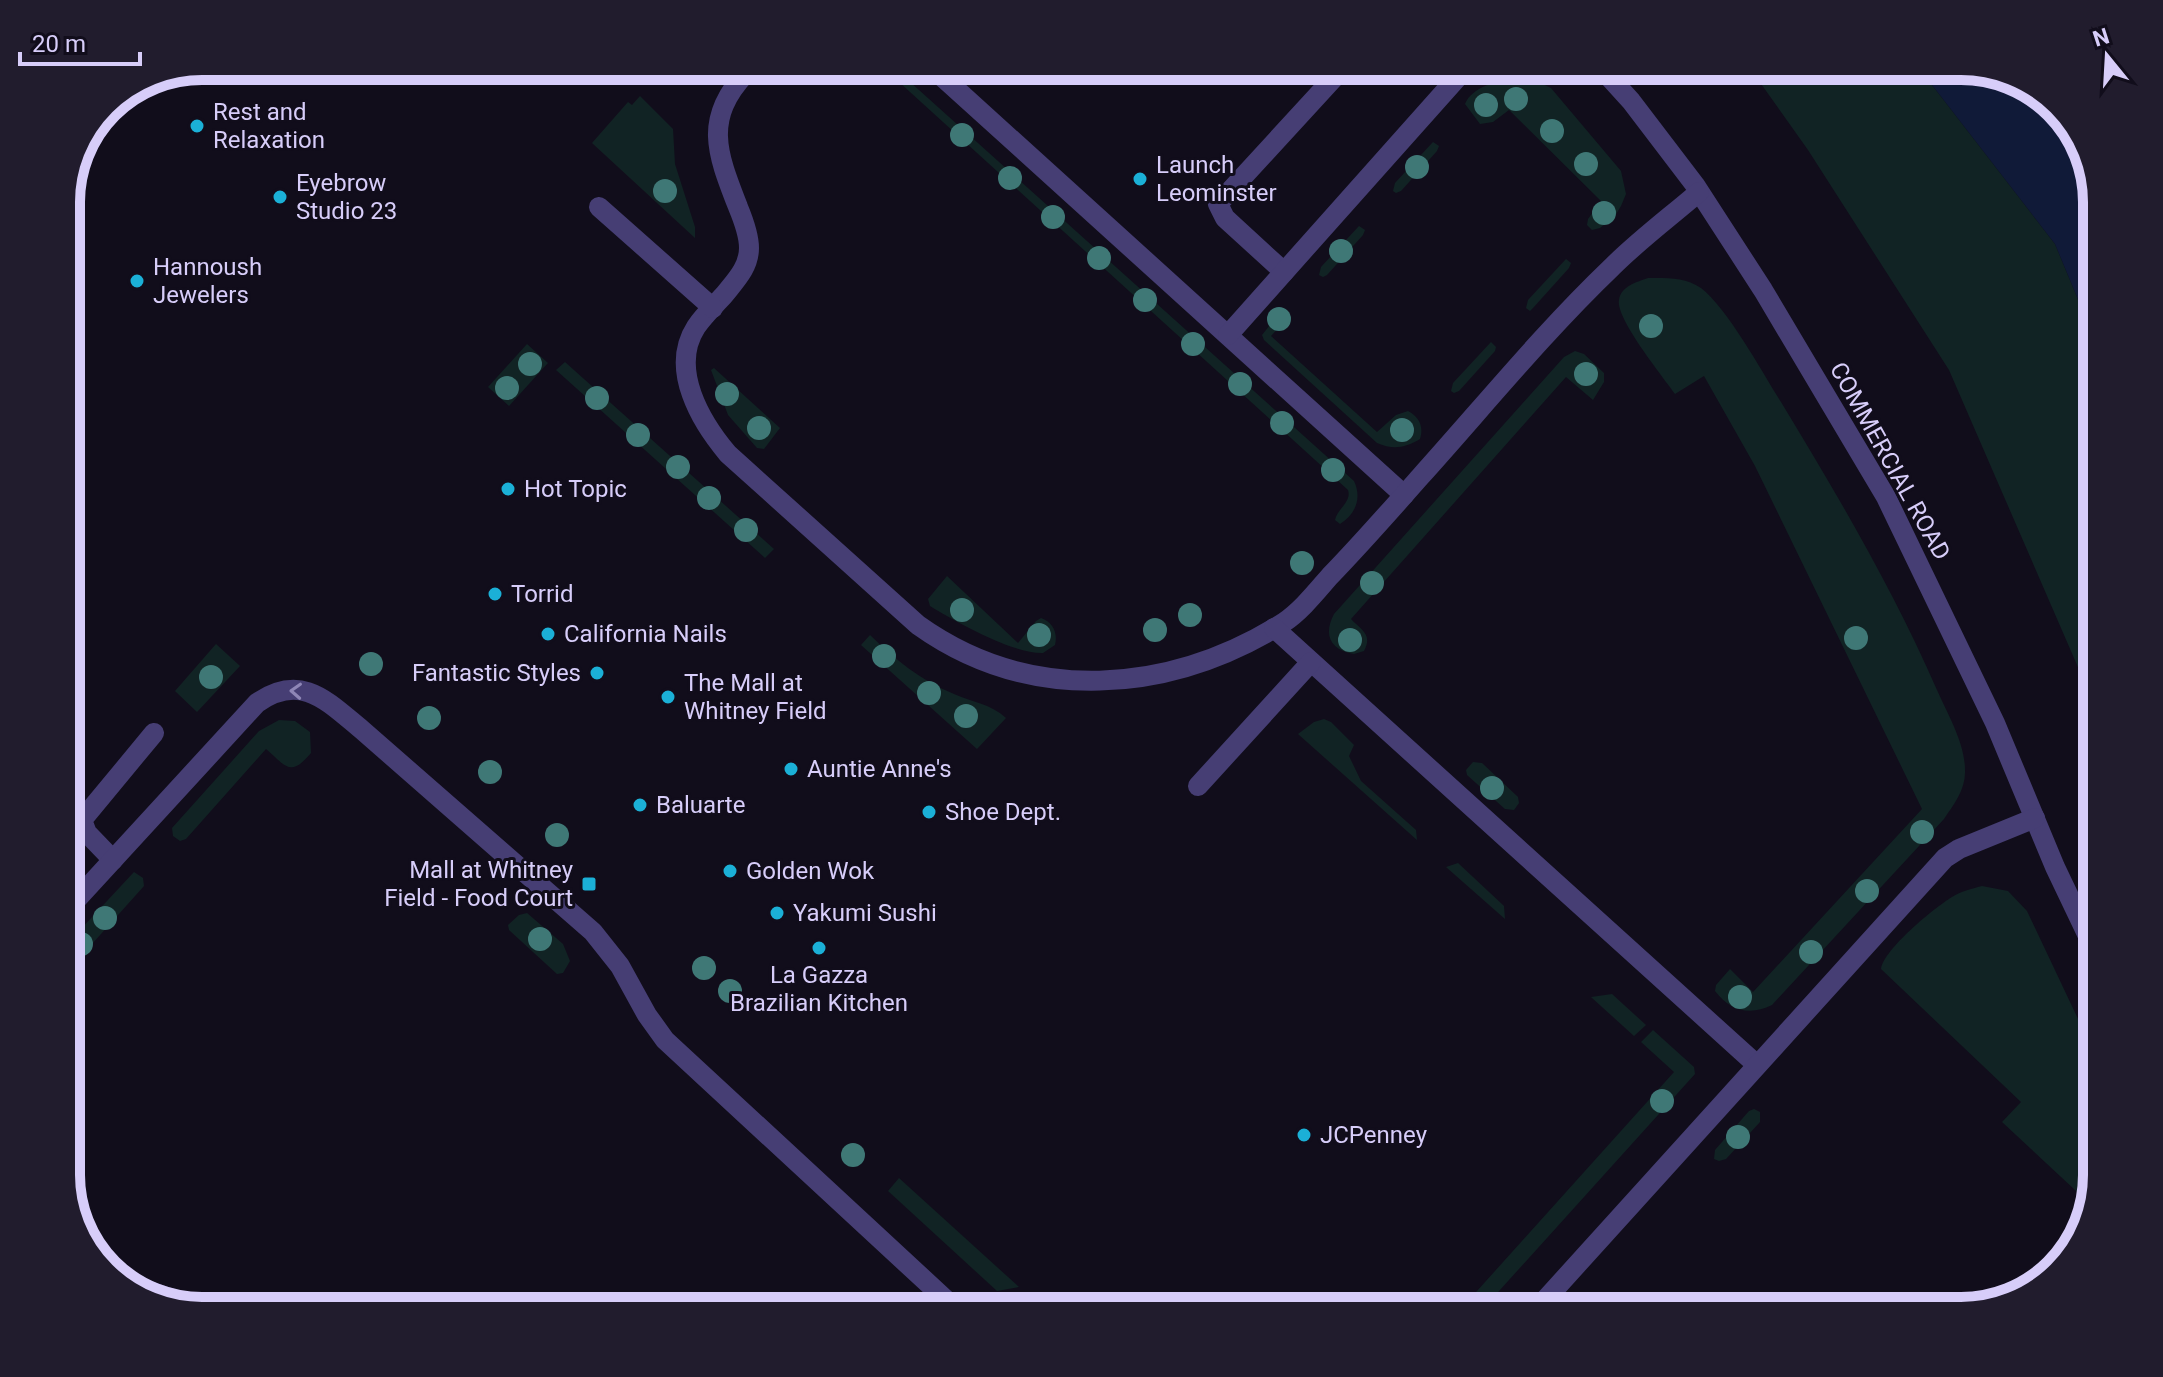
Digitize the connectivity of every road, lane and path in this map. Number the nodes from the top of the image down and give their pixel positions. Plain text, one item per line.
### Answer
1 (740, 80) edge
2 (946, 80) edge
3 (1332, 80) edge
4 (1454, 80) edge
5 (1612, 80) edge
6 (1699, 192) junction
7 (599, 207) dead end
8 (1284, 272) junction
9 (713, 308) junction
10 (1228, 335) junction
11 (1404, 495) junction
12 (1274, 628) junction
13 (1311, 662) junction
14 (154, 733) dead end
15 (1198, 786) dead end
16 (2035, 818) junction
17 (113, 860) junction
18 (80, 896) edge
19 (2083, 924) edge
20 (1757, 1065) junction
21 (943, 1297) edge
22 (1548, 1297) edge

1 - 9 street
2 - 10 street
3 - 8 street
4 - 8 street
5 - 6 street, COMMERCIAL ROAD
6 - 11 street
6 - 16 street, COMMERCIAL ROAD
7 - 9 street
8 - 10 street
9 - 12 street
10 - 11 street
11 - 12 street
12 - 13 street
13 - 15 street
13 - 20 street
14 - 17 street
16 - 19 street, COMMERCIAL ROAD
16 - 20 street
17 - 18 street
21 -> 17 street
20 - 22 street

